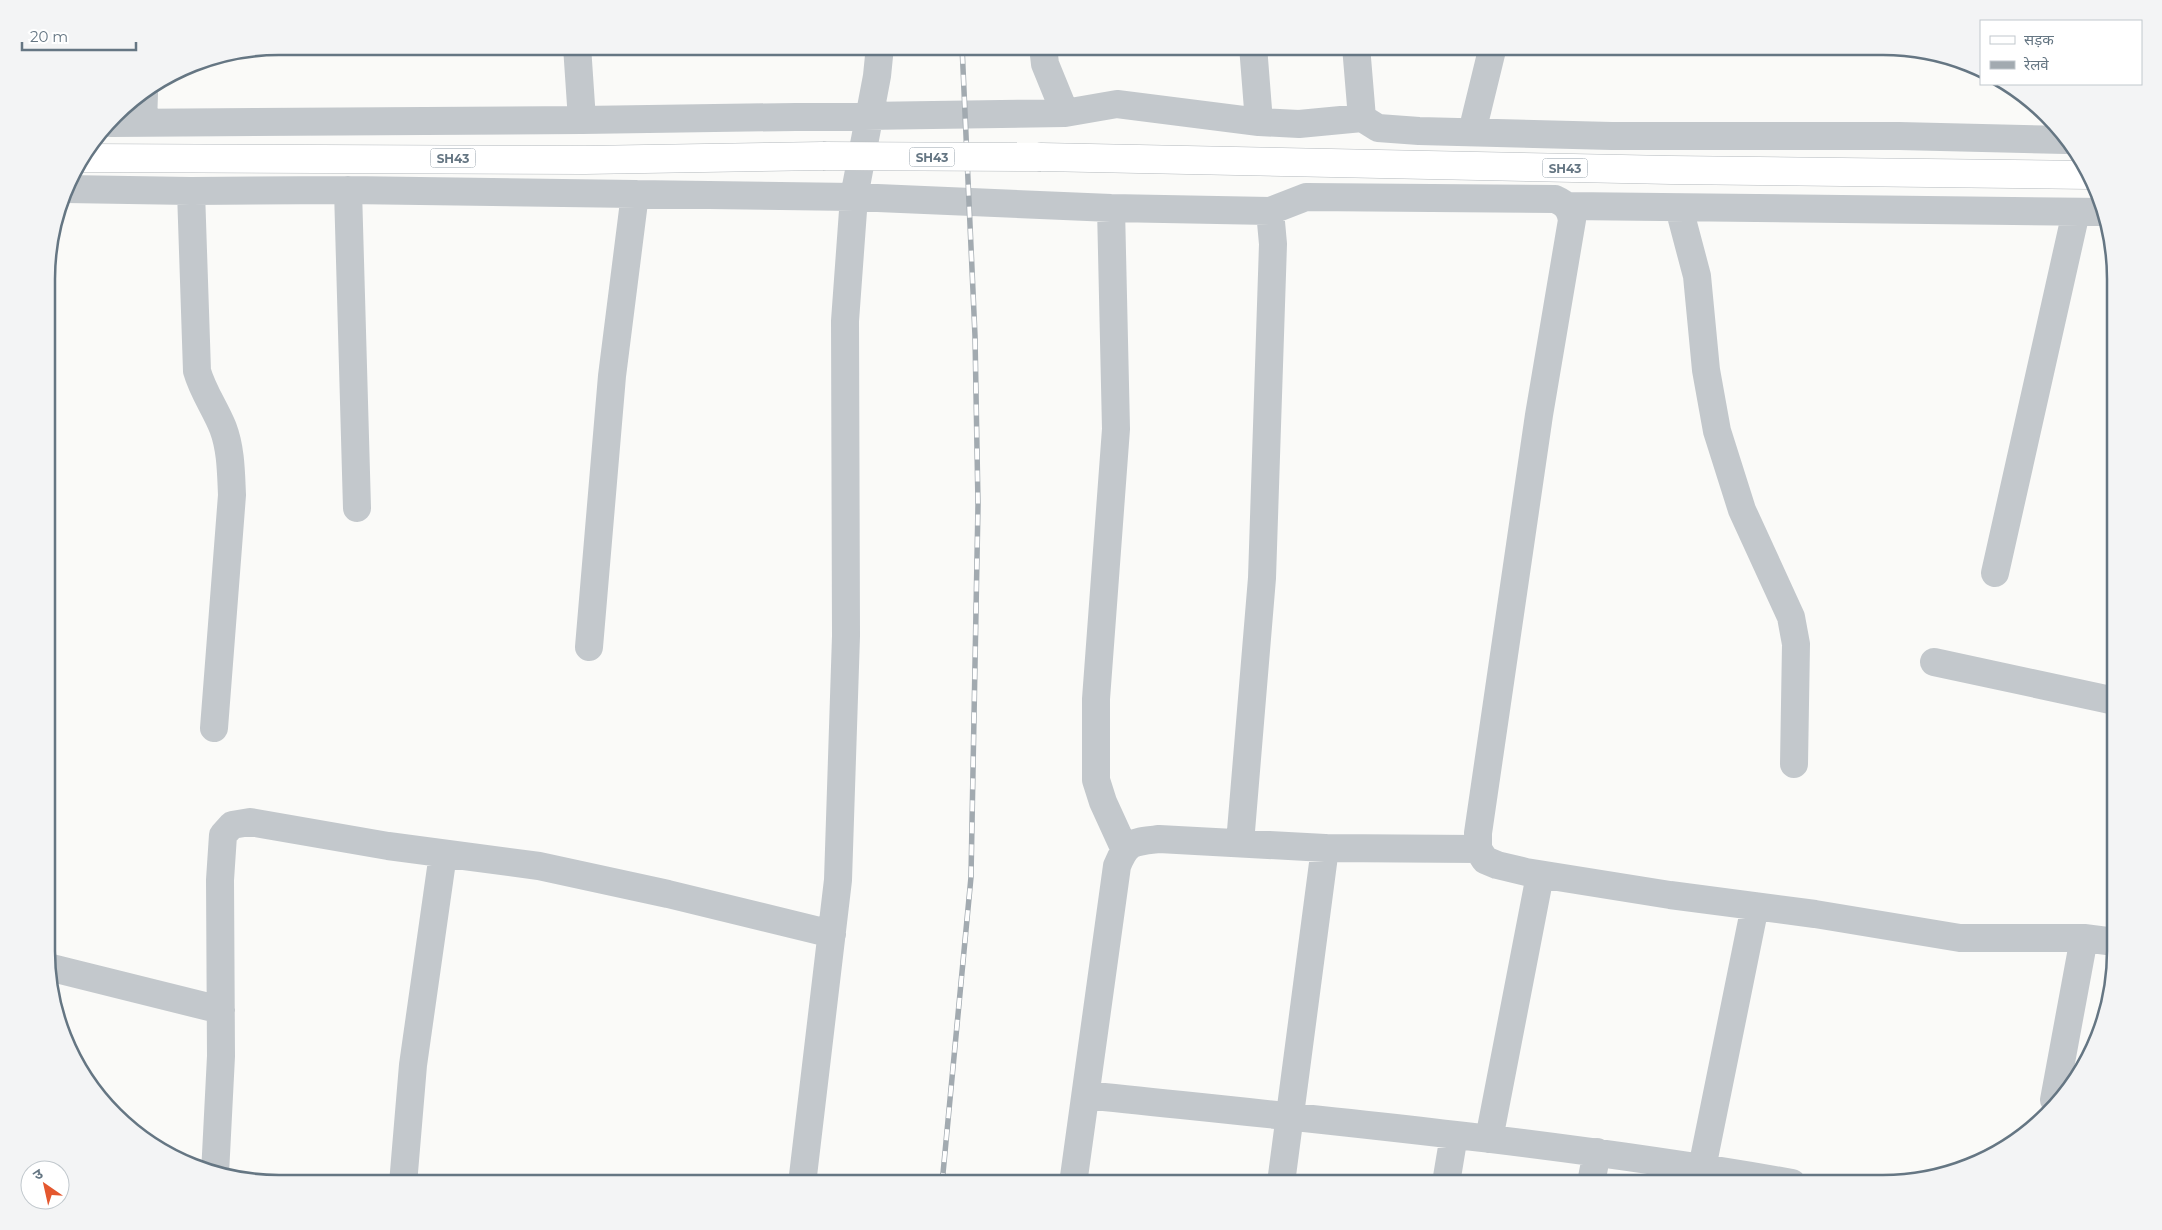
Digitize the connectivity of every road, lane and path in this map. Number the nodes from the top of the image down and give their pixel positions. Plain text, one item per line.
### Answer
1 (578, 55) edge
2 (879, 55) edge
3 (1044, 55) edge
4 (1254, 55) edge
5 (1357, 55) edge
6 (1491, 55) edge
7 (144, 100) edge
8 (1060, 101) junction
9 (868, 116) junction
10 (1362, 118) junction
11 (582, 120) junction
12 (120, 122) edge
13 (1259, 122) junction
14 (143, 123) junction
15 (1472, 132) junction
16 (2058, 140) edge
17 (91, 158) edge
18 (2081, 175) edge
19 (74, 189) edge
20 (348, 190) junction
21 (191, 192) junction
22 (635, 194) junction
23 (854, 197) junction
24 (1566, 204) junction
25 (1111, 208) junction
26 (1679, 208) junction
27 (1270, 210) junction
28 (2076, 212) junction
29 (2096, 212) edge
30 (358, 508) dead end
31 (1996, 574) dead end
32 (588, 647) dead end
33 (1934, 662) dead end
34 (2107, 699) edge
35 (214, 728) dead end
36 (1794, 764) dead end
37 (1240, 843) junction
38 (1124, 848) junction
39 (1325, 848) junction
40 (1478, 849) junction
41 (443, 854) junction
42 (1540, 874) junction
43 (1755, 906) junction
44 (832, 934) junction
45 (2084, 938) junction
46 (2107, 941) edge
47 (55, 969) edge
48 (221, 1010) junction
49 (2055, 1094) edge
50 (1086, 1095) junction
51 (1291, 1117) junction
52 (1454, 1135) junction
53 (1489, 1139) junction
54 (1597, 1152) junction
55 (216, 1165) edge
56 (1702, 1168) junction
57 (403, 1175) edge
58 (803, 1175) edge
59 (1074, 1175) edge
60 (1282, 1175) edge
61 (1447, 1175) edge
62 (1593, 1175) edge
63 (1731, 1175) edge

1 - 11 street
2 - 9 street
3 - 8 street
4 - 13 street
5 - 10 street
6 - 15 street
7 - 14 street
8 - 9 street
8 - 13 street
9 - 11 street
9 - 23 street
10 - 13 street
10 - 15 street
11 - 14 street
12 - 14 street
15 - 16 street
17 - 18 main road, SH43, bridge
19 - 21 street
20 - 21 street
20 - 22 street
20 - 30 street
21 - 35 street
22 - 23 street
22 - 32 street
23 - 25 street
23 - 44 street
24 - 26 street
24 - 27 street
24 - 40 street
25 - 27 street
25 - 38 street
26 - 28 street
26 - 36 street
27 - 37 street
28 - 29 street
28 - 31 street
33 - 34 street
37 - 38 street
37 - 39 street
38 - 50 street
39 - 40 street
39 - 51 street
40 - 42 street
41 - 44 street
41 - 48 street
41 - 57 street
42 - 43 street
42 - 53 street
43 - 45 street
43 - 56 street
44 - 58 street
45 - 46 street
45 - 49 street
47 - 48 street
48 - 55 street
50 - 51 street
50 - 59 street
51 - 52 street
51 - 60 street
52 - 53 street
52 - 61 street
53 - 54 street
54 - 56 street
54 - 62 street
56 - 63 street

